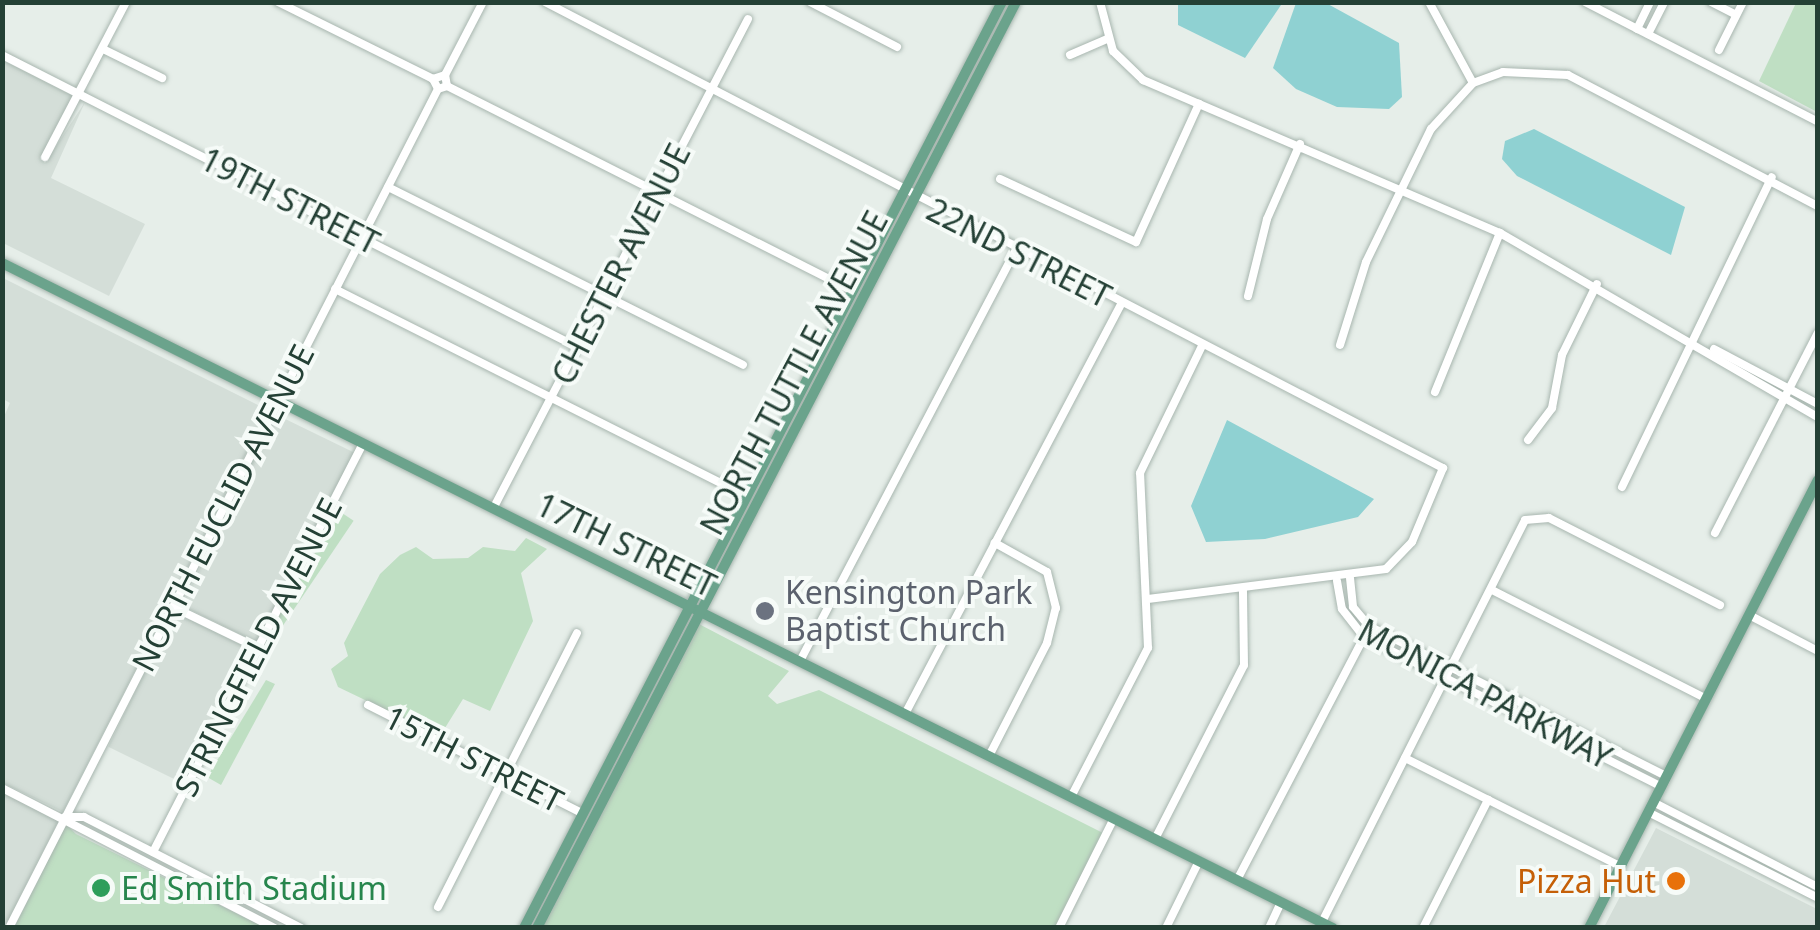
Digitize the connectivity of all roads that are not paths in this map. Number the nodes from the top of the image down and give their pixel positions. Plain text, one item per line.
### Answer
1 (126, 2) edge
2 (278, 2) edge
3 (483, 2) edge
4 (545, 2) edge
5 (810, 2) edge
6 (1002, 2) edge
7 (1016, 2) edge
8 (1100, 2) edge
9 (1428, 2) edge
10 (1586, 2) edge
11 (1650, 2) edge
12 (1664, 2) edge
13 (1711, 2) edge
14 (1742, 2) edge
15 (1736, 15) junction
16 (748, 20) dead end
17 (1637, 29) junction
18 (1648, 34) junction
19 (1107, 40) junction
20 (897, 47) dead end
21 (103, 48) junction
22 (1719, 50) dead end
23 (1070, 54) dead end
24 (2, 55) edge
25 (445, 75) junction
26 (162, 78) dead end
27 (433, 79) junction
28 (1473, 83) junction
29 (713, 87) junction
30 (443, 88) junction
31 (79, 94) junction
32 (1199, 104) junction
33 (1818, 122) edge
34 (1300, 144) junction
35 (45, 157) dead end
36 (1772, 177) junction
37 (1000, 179) dead end
38 (905, 184) junction
39 (388, 186) junction
40 (1402, 187) junction
41 (658, 192) junction
42 (912, 199) junction
43 (1818, 206) edge
44 (1500, 233) junction
45 (362, 237) junction
46 (1015, 252) junction
47 (2, 263) edge
48 (1596, 284) junction
49 (335, 288) junction
50 (850, 290) junction
51 (605, 294) junction
52 (1248, 296) dead end
53 (1121, 305) junction
54 (1818, 333) edge
55 (1340, 344) dead end
56 (1700, 344) junction
57 (1202, 346) junction
58 (577, 347) junction
59 (743, 365) dead end
60 (1788, 388) junction
61 (1435, 392) dead end
62 (1783, 398) junction
63 (551, 399) junction
64 (278, 400) junction
65 (1818, 404) edge
66 (1818, 416) edge
67 (1528, 440) dead end
68 (364, 443) junction
69 (1818, 480) edge
70 (1622, 486) dead end
71 (743, 494) junction
72 (494, 508) junction
73 (1716, 533) dead end
74 (995, 543) junction
75 (1350, 578) junction
76 (1337, 581) junction
77 (1243, 590) junction
78 (1492, 590) junction
79 (1150, 599) junction
80 (688, 603) junction
81 (1720, 605) dead end
82 (173, 606) junction
83 (700, 609) junction
84 (1749, 615) junction
85 (1369, 626) junction
86 (577, 633) dead end
87 (1364, 637) junction
88 (258, 648) junction
89 (1818, 651) edge
90 (800, 661) junction
91 (1451, 667) junction
92 (1446, 678) junction
93 (1707, 699) junction
94 (368, 705) dead end
95 (905, 714) junction
96 (989, 756) junction
97 (1405, 758) junction
98 (505, 774) junction
99 (1663, 781) junction
100 (2, 788) edge
101 (1072, 798) junction
102 (1488, 800) junction
103 (1650, 807) junction
104 (580, 812) junction
105 (65, 818) junction
106 (1114, 818) junction
107 (1155, 839) junction
108 (152, 852) junction
109 (1199, 861) junction
110 (1620, 866) junction
111 (1238, 880) junction
112 (1817, 894) edge
113 (1281, 902) junction
114 (438, 906) dead end
115 (1328, 925) edge
116 (9, 928) edge
117 (274, 928) edge
118 (301, 928) edge
119 (524, 928) edge
120 (537, 928) edge
121 (1059, 928) edge
122 (1166, 928) edge
123 (1270, 928) edge
124 (1423, 928) edge
125 (1589, 928) edge

1 - 21 street
2 - 27 street
3 - 25 street
4 - 29 street, 22ND STREET
5 - 20 street
6 - 38 main road, NORTH TUTTLE AVENUE
7 - 42 main road, NORTH TUTTLE AVENUE
8 - 19 street
9 - 28 street
10 - 17 street
11 - 17 street
12 - 18 street
13 - 15 street
14 - 15 street
15 - 22 street
16 - 29 street, CHESTER AVENUE
17 - 18 street
18 - 33 street
19 - 23 street
19 - 32 street
21 - 26 street
21 - 31 street
24 - 31 street, 19TH STREET
25 - 27 street
25 - 30 street
27 - 30 street
28 - 36 street
28 - 40 street
29 - 38 street, 22ND STREET
29 - 41 street, CHESTER AVENUE
30 - 39 street, NORTH EUCLID AVENUE
30 - 41 street
31 - 35 street
31 - 45 street, 19TH STREET
32 - 34 street
32 - 37 street
34 - 40 street
34 - 52 street
36 - 43 street
36 - 56 street
38 - 42 street, 22ND STREET
38 - 50 main road, NORTH TUTTLE AVENUE
39 - 45 street, NORTH EUCLID AVENUE
39 - 51 street
40 - 44 street
40 - 55 street
41 - 50 street
41 - 51 street, CHESTER AVENUE
42 - 46 street, 22ND STREET
42 - 83 main road, NORTH TUTTLE AVENUE
44 - 48 street
44 - 61 street
45 - 49 street, NORTH EUCLID AVENUE
45 - 58 street, 19TH STREET
46 - 53 street, 22ND STREET
46 - 90 street
47 - 64 main road, 17TH STREET
48 - 56 street
48 - 67 street
49 - 63 street
49 - 64 street, NORTH EUCLID AVENUE
50 - 71 main road, NORTH TUTTLE AVENUE
51 - 58 street, CHESTER AVENUE
51 - 59 street
53 - 57 street, 22ND STREET
53 - 74 street
54 - 60 street
56 - 60 street
56 - 62 street
56 - 70 street
57 - 75 street, 22ND STREET
57 - 79 street
58 - 63 street, CHESTER AVENUE
60 - 62 street
60 - 65 street
62 - 66 street
62 - 73 street
63 - 71 street
63 - 72 street, CHESTER AVENUE
64 - 68 main road, 17TH STREET
64 - 82 street, NORTH EUCLID AVENUE
68 - 72 main road, 17TH STREET
68 - 88 street, STRINGFIELD AVENUE
69 - 84 main road
71 - 80 main road, NORTH TUTTLE AVENUE
72 - 80 main road, 17TH STREET
74 - 95 street
74 - 96 street
75 - 76 street
75 - 85 street, MONICA PARKWAY
76 - 77 street
76 - 87 street, MONICA PARKWAY
77 - 79 street
77 - 107 street
78 - 81 street
78 - 91 street
78 - 93 street
79 - 101 street
80 - 83 main road, 17TH STREET
80 - 104 main road, NORTH TUTTLE AVENUE
82 - 88 street
82 - 105 street, NORTH EUCLID AVENUE
83 - 90 main road, 17TH STREET
83 - 120 main road, NORTH TUTTLE AVENUE
84 - 89 street
84 - 93 main road
85 - 87 street
85 - 91 street, MONICA PARKWAY
86 - 98 street
87 - 92 street, MONICA PARKWAY
87 - 111 street
88 - 108 street, STRINGFIELD AVENUE
90 - 95 main road, 17TH STREET
91 - 92 street
91 - 99 street, MONICA PARKWAY
92 - 97 street
92 - 99 street, MONICA PARKWAY
93 - 99 main road
94 - 98 street, 15TH STREET
95 - 96 main road, 17TH STREET
96 - 101 main road, 17TH STREET
97 - 102 street
97 - 115 street
98 - 104 street, 15TH STREET
98 - 114 street
99 - 103 main road
100 - 105 street
101 - 106 main road, 17TH STREET
102 - 110 street
102 - 124 street
103 - 110 main road
103 - 112 street
104 - 119 main road, NORTH TUTTLE AVENUE
105 - 108 street
105 - 116 street, NORTH EUCLID AVENUE
105 - 117 street
106 - 107 main road, 17TH STREET
106 - 121 street
107 - 109 main road, 17TH STREET
108 - 118 street
109 - 111 main road, 17TH STREET
109 - 122 street
110 - 125 main road
111 - 113 main road, 17TH STREET
113 - 115 main road, 17TH STREET
113 - 123 street

